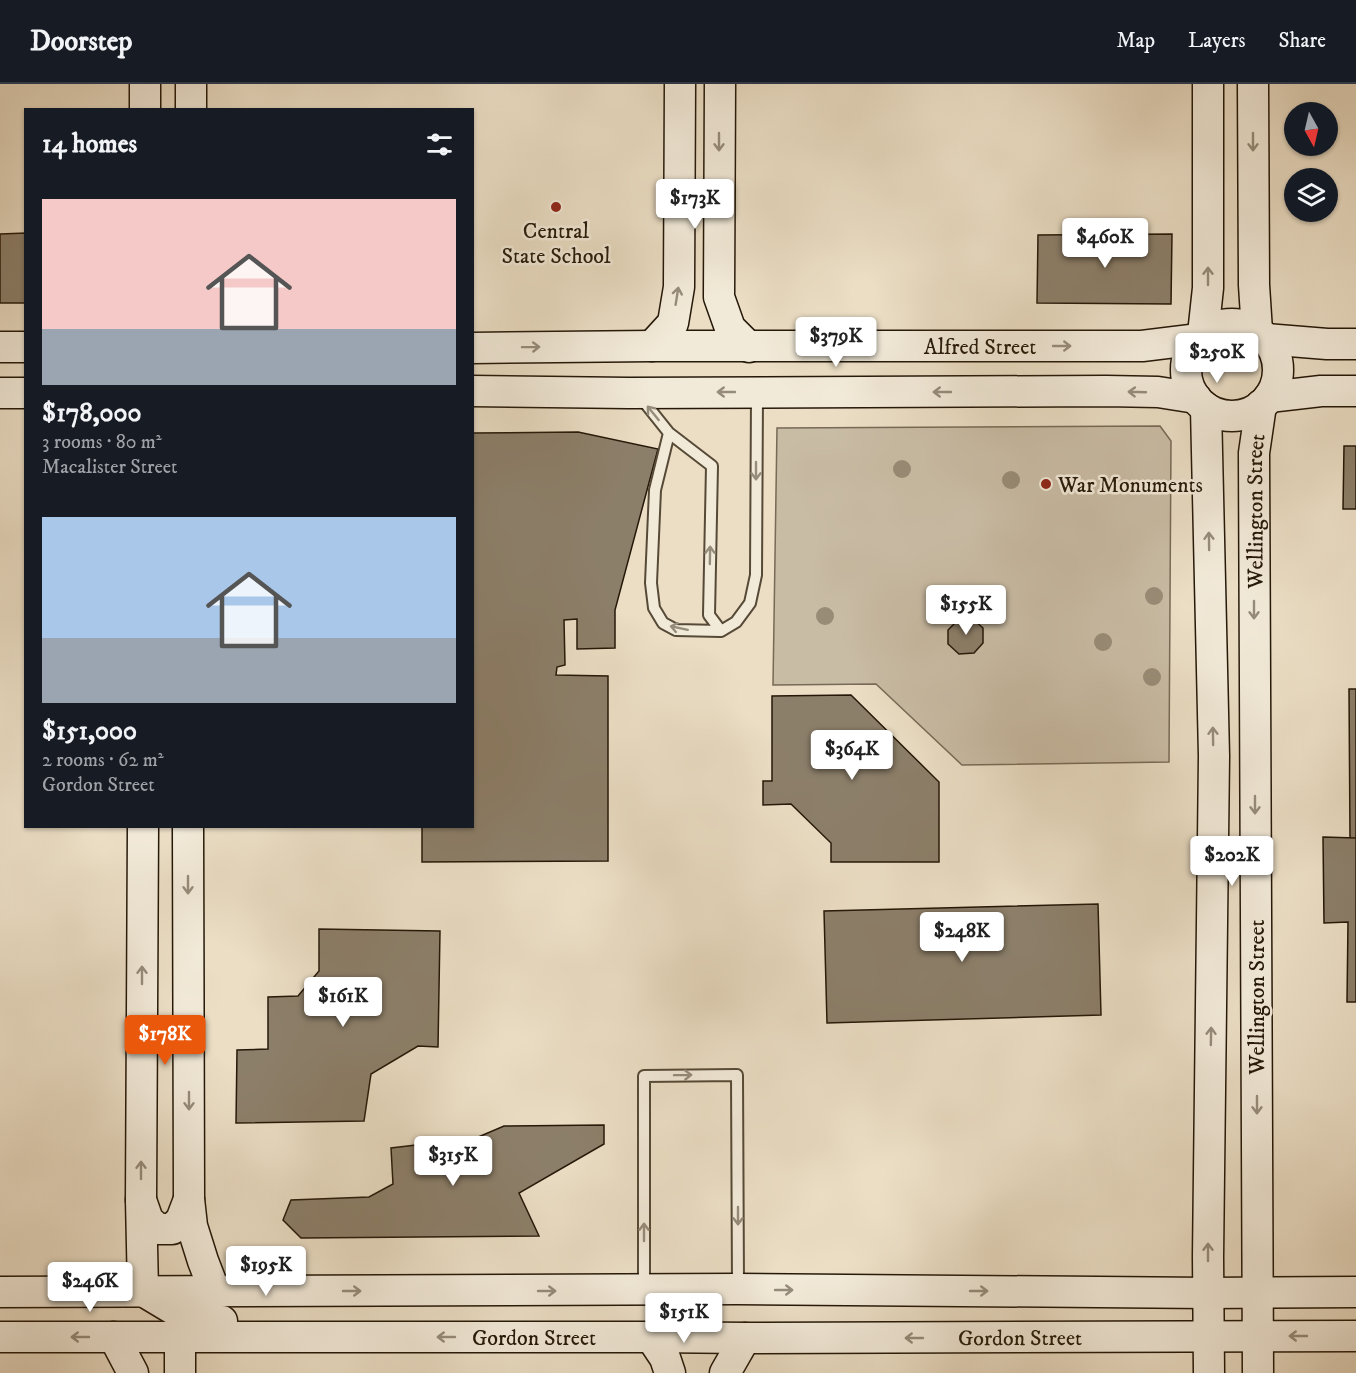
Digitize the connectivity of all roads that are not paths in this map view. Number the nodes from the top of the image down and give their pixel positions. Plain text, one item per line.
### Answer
1 (145, 84) edge
2 (191, 84) edge
3 (680, 84) edge
4 (720, 84) edge
5 (1208, 84) edge
6 (1253, 84) edge
7 (145, 108) edge
8 (191, 108) edge
9 (1262, 335) junction
10 (1201, 337) junction
11 (1356, 344) edge
12 (652, 346) junction
13 (0, 347) edge
14 (24, 347) edge
15 (748, 347) junction
16 (474, 348) edge
17 (1356, 391) edge
18 (474, 392) edge
19 (756, 392) junction
20 (0, 393) edge
21 (24, 393) edge
22 (637, 393) junction
23 (1265, 401) junction
24 (1201, 403) junction
25 (669, 433) junction
26 (721, 631) junction
27 (143, 828) edge
28 (188, 828) edge
29 (189, 1199) junction
30 (141, 1200) junction
31 (738, 1289) junction
32 (644, 1290) junction
33 (143, 1291) junction
34 (215, 1292) junction
35 (1257, 1292) junction
36 (1356, 1292) edge
37 (0, 1293) edge
38 (1208, 1293) junction
39 (651, 1336) junction
40 (1258, 1336) junction
41 (1356, 1336) edge
42 (0, 1337) edge
43 (114, 1337) junction
44 (180, 1337) junction
45 (374, 1337) junction
46 (1209, 1337) junction
47 (746, 1338) junction
48 (133, 1373) edge
49 (180, 1373) edge
50 (669, 1373) edge
51 (725, 1373) edge
52 (1209, 1373) edge
53 (1258, 1373) edge

1 - 7 street
2 - 8 street
12 -> 3 street
4 -> 15 street
10 -> 5 street
6 -> 9 street
9 - 10 street
9 - 11 street
9 - 23 street
15 -> 10 street, Alfred Street
10 - 24 street
12 - 15 street, Alfred Street
16 -> 12 street, Alfred Street
13 - 14 street
17 - 23 street
18 - 22 street, Alfred Street
19 -> 22 street, Alfred Street
24 -> 19 street, Alfred Street
19 -> 26 lane
20 - 21 street
25 -> 22 lane
23 - 24 street
23 -> 35 street, Wellington Street
38 -> 24 street, Wellington Street
26 -> 25 lane
26 -> 25 lane
30 -> 27 street
28 -> 29 street
29 - 30 street
29 - 34 street
30 - 33 street
31 - 32 street, Gordon Street
32 -> 31 lane
31 -> 38 street, Gordon Street
34 -> 32 street, Gordon Street
33 - 34 street, Gordon Street
33 - 37 street, Gordon Street
33 - 45 street
35 - 36 street, Gordon Street
35 - 38 street, Gordon Street
35 - 40 street, Wellington Street
37 - 44 street
38 - 46 street, Wellington Street
39 -> 45 street, Gordon Street
39 - 47 street, Gordon Street
39 - 50 street
41 -> 40 street, Gordon Street
40 - 46 street, Gordon Street
40 - 53 street, Wellington Street
43 -> 42 street, Gordon Street
43 - 44 street, Gordon Street
43 - 48 street
44 - 45 street, Gordon Street
44 - 49 street
46 -> 47 street, Gordon Street
46 - 52 street, Wellington Street
47 - 51 street

